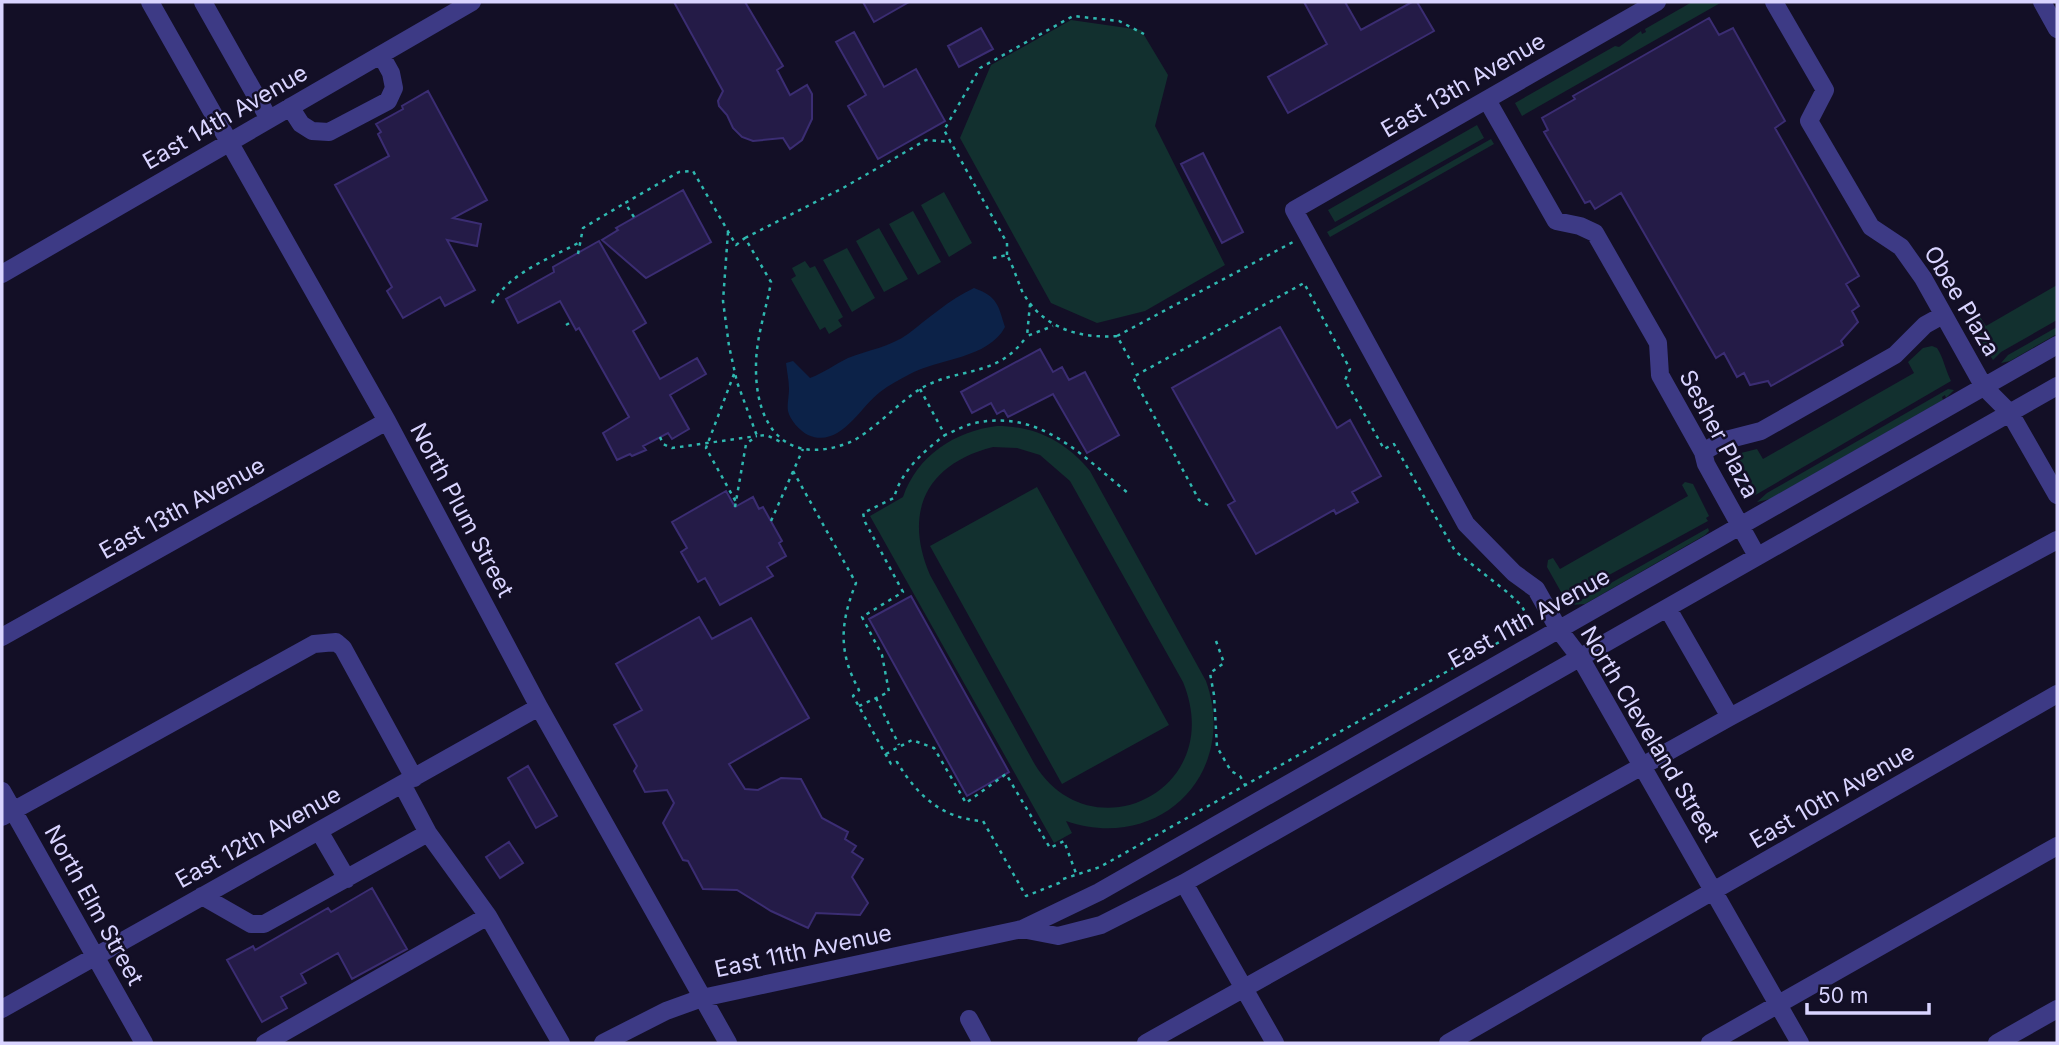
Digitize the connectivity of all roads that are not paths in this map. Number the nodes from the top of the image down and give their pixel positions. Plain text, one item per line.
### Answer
1 (150, 2) edge
2 (203, 2) edge
3 (472, 2) edge
4 (1657, 2) edge
5 (1774, 2) edge
6 (2042, 2) edge
7 (2057, 29) edge
8 (381, 55) junction
9 (1487, 100) junction
10 (290, 107) junction
11 (270, 119) junction
12 (229, 143) junction
13 (1294, 210) joint
14 (2, 274) edge
15 (1943, 315) junction
16 (2057, 345) edge
17 (2057, 386) edge
18 (1984, 387) junction
19 (2011, 413) junction
20 (387, 421) junction
21 (1703, 452) junction
22 (2057, 495) edge
23 (1741, 527) junction
24 (2057, 540) edge
25 (1757, 556) junction
26 (1668, 609) junction
27 (1559, 629) junction
28 (2, 637) edge
29 (1581, 659) junction
30 (2057, 694) edge
31 (539, 708) junction
32 (1730, 717) junction
33 (1643, 766) junction
34 (408, 781) junction
35 (2, 791) edge
36 (8, 814) edge
37 (319, 831) junction
38 (428, 833) junction
39 (2057, 846) edge
40 (347, 879) junction
41 (1184, 883) junction
42 (1715, 891) junction
43 (202, 896) junction
44 (488, 916) junction
45 (1022, 929) junction
46 (96, 956) junction
47 (1245, 990) junction
48 (702, 998) junction
49 (1779, 1004) junction
50 (2, 1009) edge
51 (2057, 1009) edge
52 (969, 1019) dead end
53 (144, 1043) edge
54 (265, 1043) edge
55 (561, 1043) edge
56 (603, 1043) edge
57 (728, 1043) edge
58 (982, 1043) edge
59 (1146, 1043) edge
60 (1275, 1043) edge
61 (1448, 1043) edge
62 (1710, 1043) edge
63 (1800, 1043) edge
64 (1997, 1043) edge

1 - 12 street, North Plum Street
2 - 11 street
3 - 8 street, East 14th Avenue
4 - 9 street, East 13th Avenue
5 - 15 street, Obee Plaza
6 - 7 street
8 - 10 street, East 14th Avenue
8 - 10 street
9 - 13 street, East 13th Avenue
9 - 21 street, Sesher Plaza
10 - 11 street, East 14th Avenue
11 - 12 street, East 14th Avenue
12 - 14 street, East 14th Avenue
12 - 20 street, North Plum Street
13 - 27 street, North Cleveland Street
15 - 18 street, Obee Plaza
15 - 21 street
16 - 18 street, East 11th Avenue
17 - 19 street, East 11th Avenue
18 - 19 street, Obee Plaza
18 - 23 street, East 11th Avenue
19 - 22 street, Obee Plaza
19 - 25 street, East 11th Avenue
20 - 28 street, East 13th Avenue
20 - 31 street, North Plum Street
21 - 23 street, Sesher Plaza
23 - 25 street, Sesher Plaza
23 - 27 street, East 11th Avenue
24 - 32 street
25 - 26 street, East 11th Avenue
26 - 29 street, East 11th Avenue
26 - 32 street
27 - 29 street, North Cleveland Street
27 - 45 street, East 11th Avenue
29 - 33 street, North Cleveland Street
29 - 41 street, East 11th Avenue
30 - 42 street, East 10th Avenue
31 - 34 street, East 12th Avenue
31 - 48 street, North Plum Street
32 - 33 street
33 - 42 street, North Cleveland Street
33 - 47 street
34 - 36 street
34 - 37 street, East 12th Avenue
34 - 38 street
35 - 36 street, North Elm Street
36 - 46 street, North Elm Street
37 - 40 street
37 - 43 street, East 12th Avenue
38 - 40 street
38 - 44 street
39 - 49 street
40 - 43 street
41 - 45 street, East 11th Avenue
41 - 47 street
42 - 49 street, North Cleveland Street
42 - 61 street, East 10th Avenue
43 - 46 street, East 12th Avenue
44 - 54 street
44 - 55 street
45 - 48 street, East 11th Avenue
46 - 50 street, East 12th Avenue
46 - 53 street, North Elm Street
47 - 59 street
47 - 60 street
48 - 56 street, East 11th Avenue
48 - 57 street, North Plum Street
49 - 62 street
49 - 63 street, North Cleveland Street
51 - 64 street
52 - 58 street

